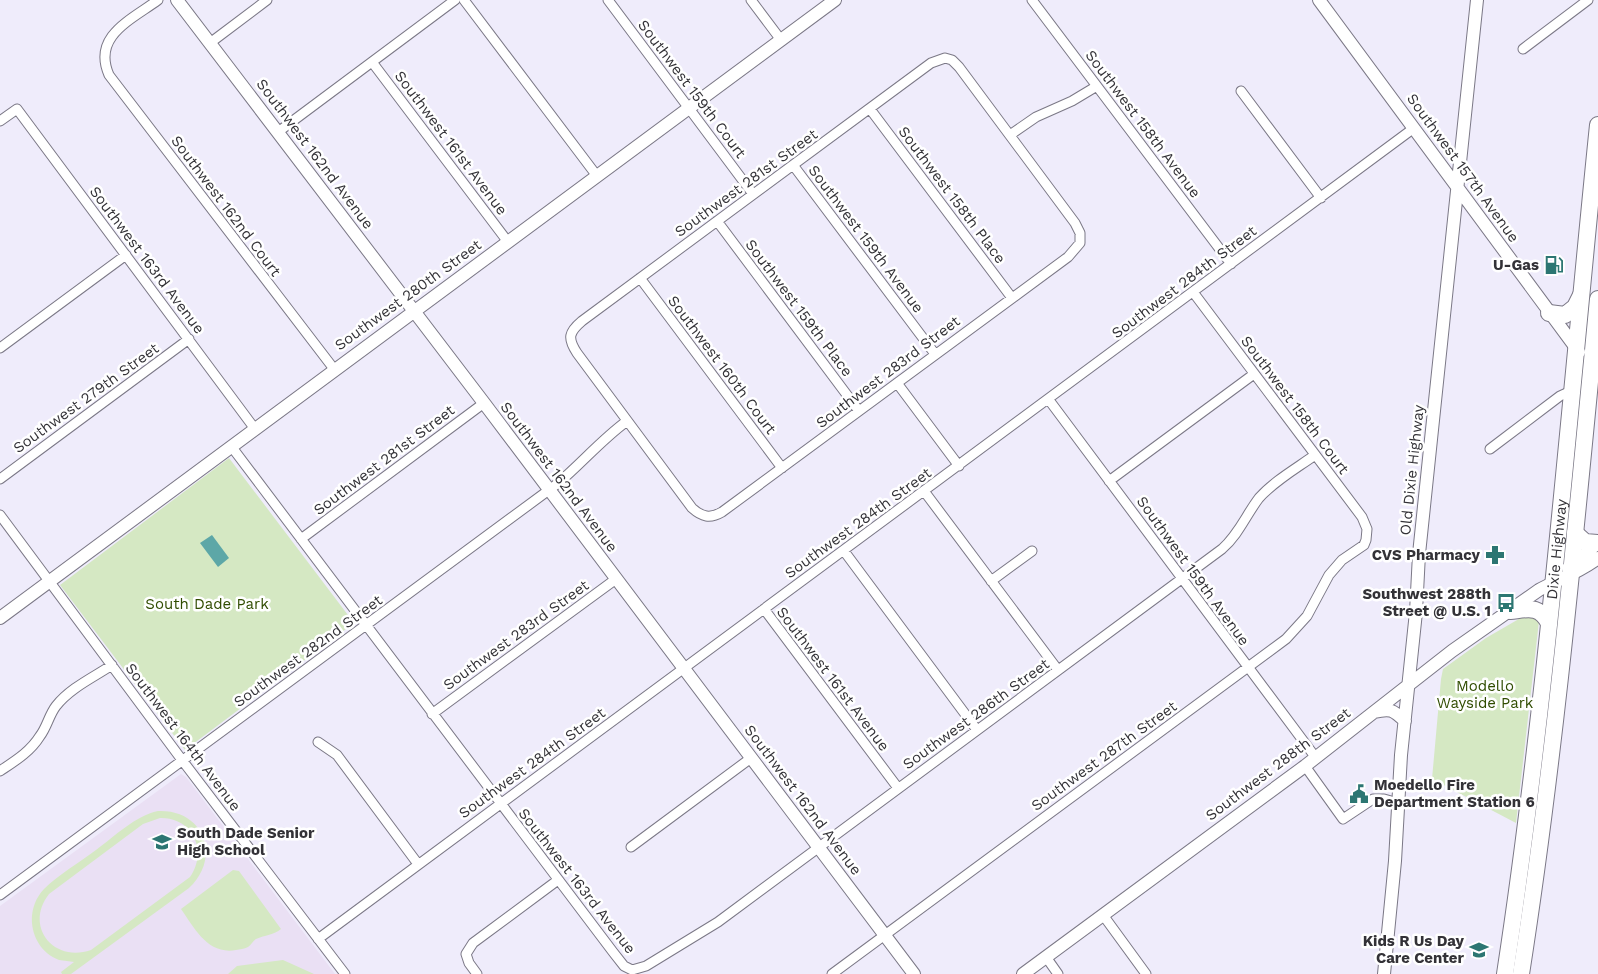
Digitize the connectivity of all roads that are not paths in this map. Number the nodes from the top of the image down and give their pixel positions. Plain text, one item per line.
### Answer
1 (158, 0) edge
2 (177, 0) edge
3 (267, 0) edge
4 (455, 0) edge
5 (464, 0) edge
6 (608, 0) edge
7 (751, 0) edge
8 (835, 0) edge
9 (1032, 0) edge
10 (1319, 0) edge
11 (1476, 0) edge
12 (1588, 0) edge
13 (781, 40) junction
14 (210, 43) junction
15 (1523, 49) dead end
16 (372, 62) junction
17 (1097, 86) junction
18 (1241, 91) dead end
19 (689, 108) junction
20 (870, 108) junction
21 (0, 122) edge
22 (1598, 125) edge
23 (1414, 128) junction
24 (278, 132) junction
25 (1010, 135) junction
26 (793, 165) junction
27 (597, 176) junction
28 (1457, 186) junction
29 (753, 194) junction
30 (1321, 198) junction
31 (717, 221) junction
32 (508, 242) junction
33 (126, 255) junction
34 (1231, 264) junction
35 (640, 278) junction
36 (1194, 292) junction
37 (1582, 294) junction
38 (1012, 298) junction
39 (1598, 299) edge
40 (413, 311) junction
41 (1549, 313) junction
42 (189, 339) junction
43 (0, 348) edge
44 (1577, 350) junction
45 (935, 354) junction
46 (334, 370) junction
47 (1254, 374) junction
48 (1595, 374) edge
49 (897, 383) junction
50 (1573, 390) junction
51 (1049, 400) junction
52 (484, 403) junction
53 (859, 411) junction
54 (627, 421) junction
55 (255, 429) junction
56 (231, 446) junction
57 (1490, 449) dead end
58 (1315, 454) junction
59 (959, 466) junction
60 (782, 468) junction
61 (0, 479) edge
62 (1108, 481) junction
63 (549, 490) junction
64 (924, 492) junction
65 (0, 516) edge
66 (1576, 533) junction
67 (1368, 536) joint
68 (301, 539) junction
69 (1598, 543) edge
70 (1032, 550) dead end
71 (844, 551) junction
72 (1598, 558) edge
73 (1572, 569) junction
74 (616, 579) junction
75 (1182, 579) junction
76 (49, 580) junction
77 (991, 581) junction
78 (1554, 582) junction
79 (764, 610) junction
80 (1510, 611) junction
81 (0, 618) edge
82 (1549, 623) junction
83 (366, 625) junction
84 (112, 665) junction
85 (1247, 668) junction
86 (684, 669) junction
87 (1058, 670) junction
88 (1409, 684) junction
89 (1541, 701) junction
90 (1372, 713) junction
91 (432, 714) junction
92 (1405, 721) junction
93 (977, 730) junction
94 (318, 742) dead end
95 (750, 758) junction
96 (182, 760) junction
97 (1310, 762) junction
98 (0, 771) edge
99 (898, 788) junction
100 (1547, 791) junction
101 (1398, 803) junction
102 (501, 804) junction
103 (631, 847) dead end
104 (818, 848) junction
105 (418, 864) junction
106 (1521, 866) junction
107 (558, 880) junction
108 (0, 895) edge
109 (1103, 915) junction
110 (884, 935) junction
111 (318, 939) junction
112 (1046, 958) junction
113 (632, 970) joint
114 (1521, 970) edge
115 (345, 974) edge
116 (477, 974) edge
117 (832, 974) edge
118 (914, 974) edge
119 (1023, 974) edge
120 (1058, 974) edge
121 (1146, 974) edge
122 (1384, 974) edge
123 (1505, 974) edge

1 - 46 street, Southwest 162nd Court
2 - 14 street, Southwest 162nd Avenue
3 - 14 street
4 - 16 street
5 - 27 street
6 - 19 street, Southwest 159th Court
7 - 13 street
8 - 13 street, Southwest 280th Street
9 - 17 street, Southwest 158th Avenue
10 - 23 street, Southwest 157th Avenue
11 - 28 street, Old Dixie Highway
12 - 15 street
13 - 19 street, Southwest 280th Street
14 - 24 street, Southwest 162nd Avenue
16 - 24 street
16 - 32 street, Southwest 161st Avenue
17 - 25 street
17 - 34 street, Southwest 158th Avenue
18 - 30 street
19 - 27 street, Southwest 280th Street
19 - 29 street, Southwest 159th Court
20 - 25 street, Southwest 281st Street
20 - 26 street, Southwest 281st Street
20 - 38 street, Southwest 158th Place
21 - 33 street, Southwest 163rd Avenue
22 - 37 highway, Dixie Highway
23 - 28 street, Southwest 157th Avenue
23 - 30 street, Southwest 284th Street
24 - 40 street, Southwest 162nd Avenue
25 - 38 street, Southwest 283rd Street
26 - 29 street, Southwest 281st Street
26 - 45 street, Southwest 159th Avenue
27 - 32 street, Southwest 280th Street
28 - 41 street, Southwest 157th Avenue
28 - 88 street, Old Dixie Highway
29 - 31 street, Southwest 281st Street
30 - 34 street, Southwest 284th Street
31 - 35 street, Southwest 281st Street
31 - 53 street, Southwest 159th Place
32 - 40 street, Southwest 280th Street
33 - 42 street, Southwest 163rd Avenue
33 - 43 street
34 - 36 street, Southwest 284th Street
35 - 54 street, Southwest 281st Street
35 - 60 street, Southwest 160th Court
36 - 47 street, Southwest 158th Court
36 - 51 street, Southwest 284th Street
37 - 41 highway
37 - 44 highway, Dixie Highway
38 - 45 street, Southwest 283rd Street
39 - 48 highway, Dixie Highway
40 - 46 street, Southwest 280th Street
40 - 52 street, Southwest 162nd Avenue
41 - 44 street, Southwest 157th Avenue
42 - 55 street, Southwest 163rd Avenue
42 - 61 street, Southwest 279th Street
44 - 48 street, Southwest 157th Avenue
44 - 50 highway, Dixie Highway
45 - 49 street, Southwest 283rd Street
46 - 55 street, Southwest 280th Street
47 - 58 street, Southwest 158th Court
47 - 62 street
48 - 66 highway, Dixie Highway
49 - 53 street, Southwest 283rd Street
49 - 59 street
50 - 57 street
50 - 78 highway, Dixie Highway
51 - 59 street, Southwest 284th Street
51 - 62 street, Southwest 159th Avenue
52 - 63 street, Southwest 162nd Avenue
52 - 68 street, Southwest 281st Street
53 - 60 street, Southwest 283rd Street
54 - 60 street, Southwest 283rd Street
54 - 63 street, Southwest 282nd Street
55 - 56 street, Southwest 280th Street
56 - 68 street, Southwest 163rd Avenue
56 - 76 street, Southwest 280th Street
58 - 67 street, Southwest 158th Court
58 - 75 street, Southwest 286th Street
59 - 64 street, Southwest 284th Street
62 - 75 street, Southwest 159th Avenue
63 - 74 street, Southwest 162nd Avenue
63 - 83 street, Southwest 282nd Street
64 - 71 street, Southwest 284th Street
64 - 77 street
65 - 76 street, Southwest 164th Avenue
66 - 69 highway
66 - 73 highway, Dixie Highway
67 - 85 street, Southwest 287th Street
68 - 83 street, Southwest 163rd Avenue
69 - 73 street, Southwest 288th Street
70 - 77 street
71 - 79 street, Southwest 284th Street
71 - 93 street
72 - 73 street, Southwest 288th Street
73 - 78 street, Southwest 288th Street
73 - 100 highway, Dixie Highway
74 - 86 street, Southwest 162nd Avenue
74 - 91 street, Southwest 283rd Street
75 - 85 street, Southwest 159th Avenue
75 - 87 street, Southwest 286th Street
76 - 81 street, Southwest 280th Street
76 - 84 street, Southwest 164th Avenue
77 - 87 street
78 - 80 street, Southwest 288th Street
78 - 82 highway, Dixie Highway
79 - 86 street, Southwest 284th Street
79 - 99 street, Southwest 161st Avenue
80 - 82 highway
80 - 88 street, Southwest 288th Street
82 - 89 highway, Dixie Highway
83 - 91 street, Southwest 163rd Avenue
83 - 96 street, Southwest 282nd Street
84 - 96 street, Southwest 164th Avenue
84 - 98 street
85 - 97 street, Southwest 159th Avenue
85 - 110 street, Southwest 287th Street
86 - 95 street, Southwest 162nd Avenue
86 - 102 street, Southwest 284th Street
87 - 93 street, Southwest 286th Street
88 - 90 street, Southwest 288th Street
88 - 92 street, Old Dixie Highway
89 - 100 highway
89 - 106 highway, Dixie Highway
90 - 92 street
90 - 97 street, Southwest 288th Street
91 - 102 street, Southwest 163rd Avenue
92 - 101 street, Old Dixie Highway
93 - 99 street, Southwest 286th Street
94 - 105 street
95 - 103 street
95 - 104 street, Southwest 162nd Avenue
96 - 108 street, Southwest 282nd Street
96 - 111 street, Southwest 164th Avenue
97 - 101 street, Southwest 159th Avenue
97 - 109 street, Southwest 288th Street
99 - 104 street, Southwest 286th Street
100 - 114 highway, Dixie Highway
101 - 122 street, Old Dixie Highway
102 - 105 street, Southwest 284th Street
102 - 107 street, Southwest 163rd Avenue
104 - 110 street, Southwest 162nd Avenue
104 - 113 street, Southwest 286th Street
105 - 111 street, Southwest 284th Street
106 - 114 highway
106 - 123 highway, Dixie Highway
107 - 113 street, Southwest 163rd Avenue
107 - 116 street
109 - 112 street, Southwest 288th Street
109 - 121 street
110 - 117 street, Southwest 287th Street
110 - 118 street, Southwest 162nd Avenue
111 - 115 street, Southwest 164th Avenue
112 - 119 street, Southwest 288th Street
112 - 120 street

